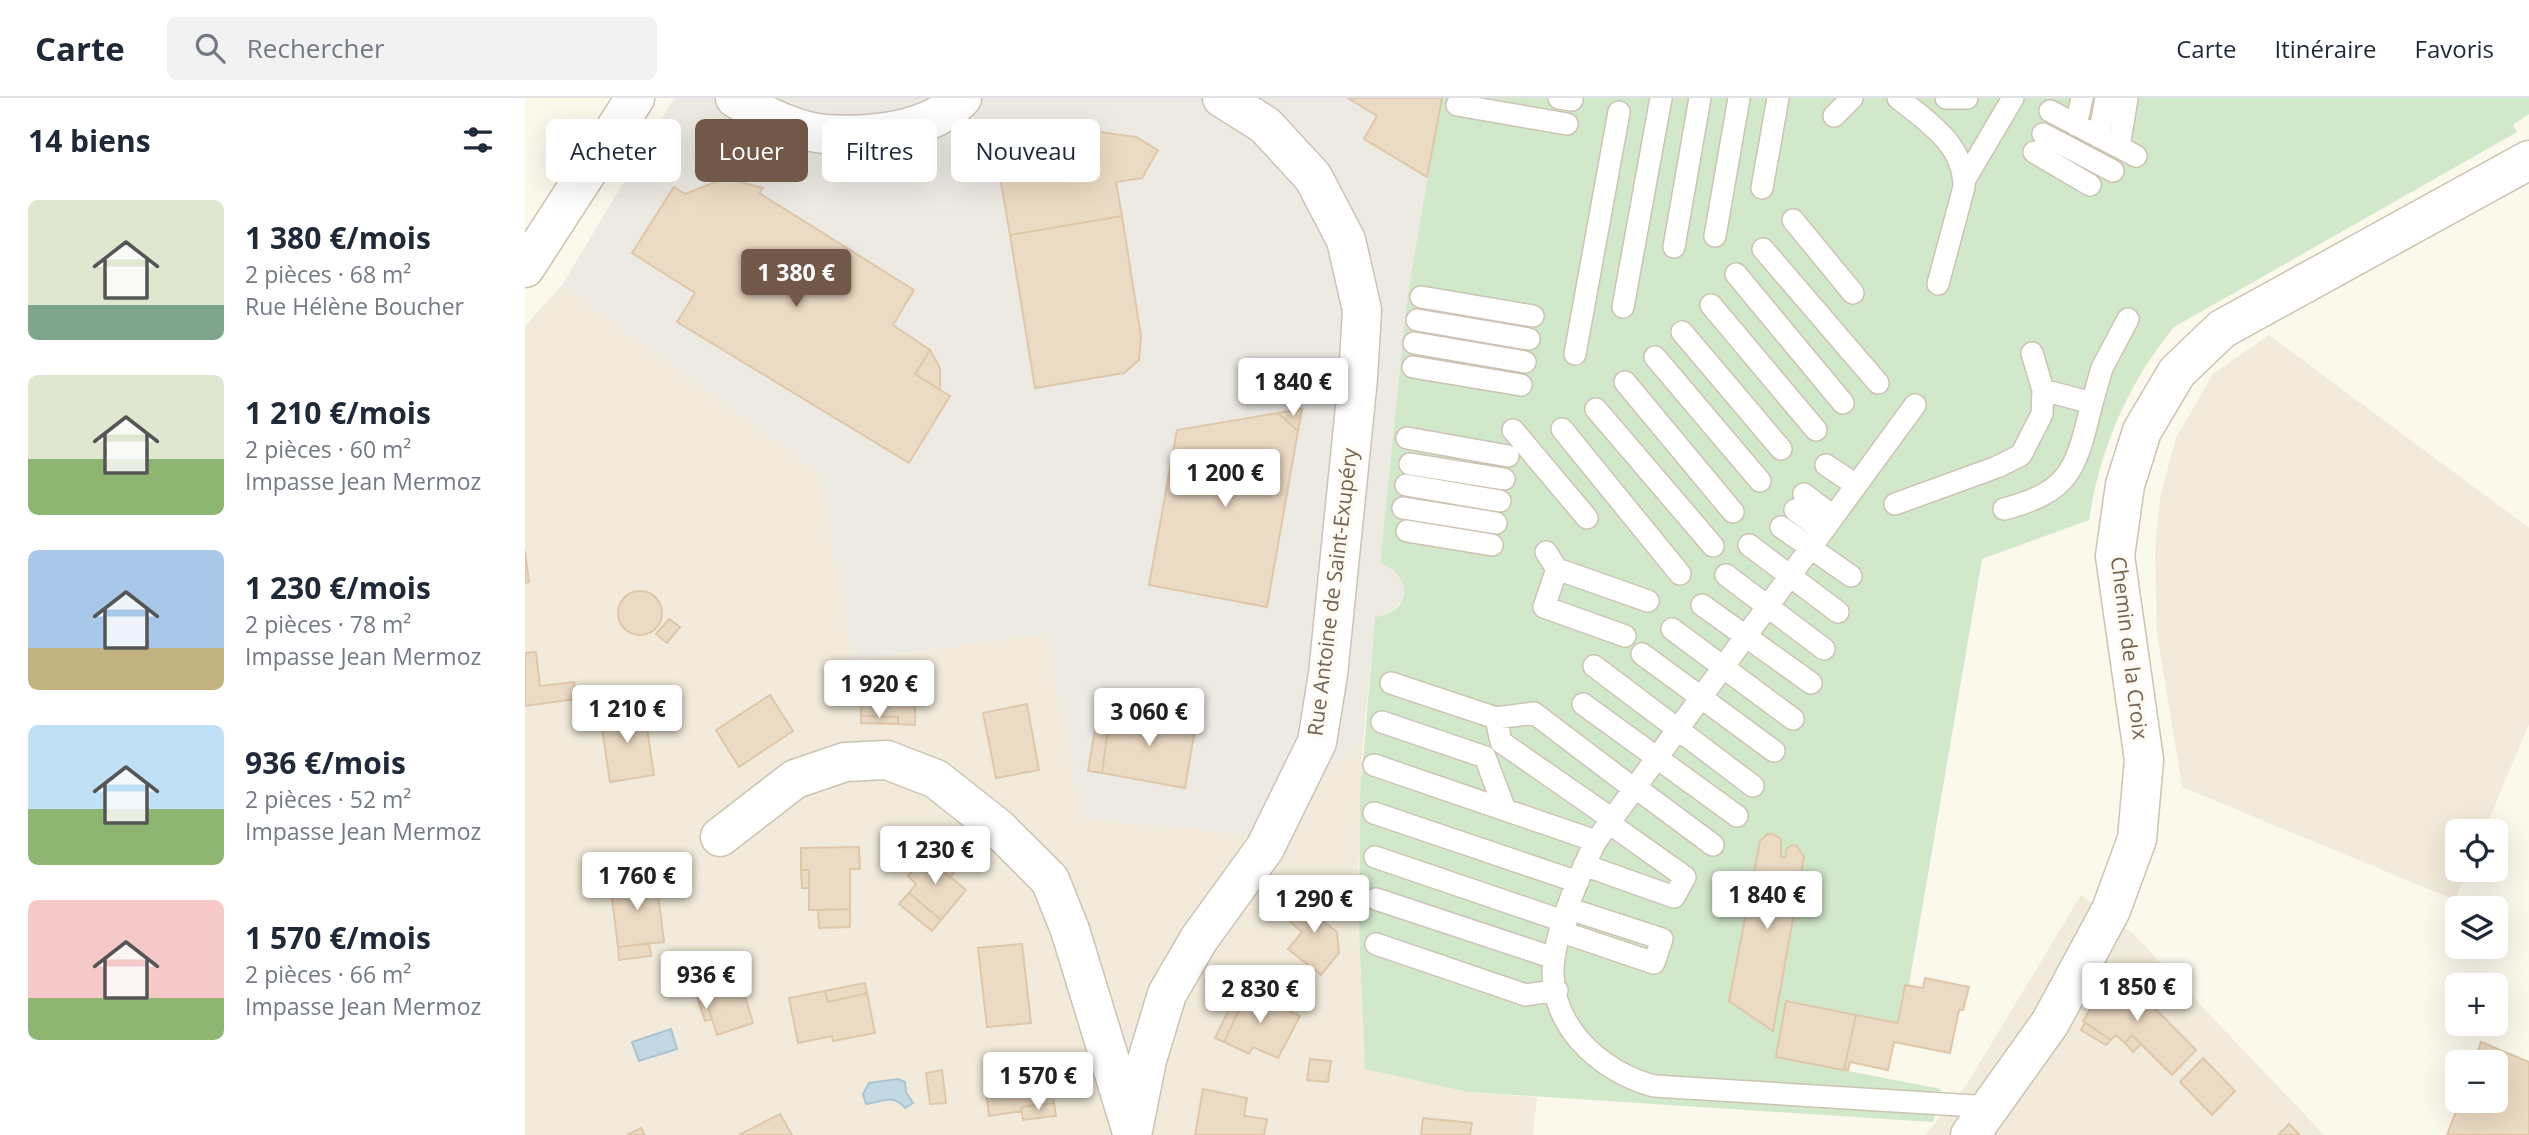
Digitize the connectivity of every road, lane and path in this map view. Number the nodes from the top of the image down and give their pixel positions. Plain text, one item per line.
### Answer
1 (635, 98) edge
2 (735, 98) edge
3 (962, 98) edge
4 (1221, 98) edge
5 (1661, 98) edge
6 (1700, 98) edge
7 (1739, 98) edge
8 (1778, 98) edge
9 (1852, 98) edge
10 (1898, 98) edge
11 (1946, 98) edge
12 (1967, 98) edge
13 (2013, 98) edge
14 (2082, 98) edge
15 (2106, 98) edge
16 (2127, 98) edge
17 (1457, 104) dead end
18 (2050, 111) dead end
19 (1619, 112) dead end
20 (1834, 116) dead end
21 (1567, 124) dead end
22 (2076, 125) junction
23 (2099, 137) junction
24 (2529, 160) edge
25 (2113, 171) dead end
26 (1964, 181) junction
27 (2090, 186) dead end
28 (1762, 188) dead end
29 (1793, 220) dead end
30 (1715, 236) dead end
31 (1674, 247) dead end
32 (1763, 249) dead end
33 (525, 268) edge
34 (1736, 274) dead end
35 (1938, 284) dead end
36 (1853, 293) dead end
37 (1421, 297) dead end
38 (1711, 305) dead end
39 (1623, 307) dead end
40 (1533, 316) dead end
41 (2128, 319) dead end
42 (1417, 320) dead end
43 (1682, 332) dead end
44 (1529, 339) dead end
45 (1415, 343) dead end
46 (2032, 353) dead end
47 (1575, 355) dead end
48 (1655, 358) dead end
49 (1525, 362) dead end
50 (1413, 367) dead end
51 (1625, 382) dead end
52 (1878, 383) dead end
53 (1521, 385) dead end
54 (2043, 390) junction
55 (1843, 403) dead end
56 (2092, 403) junction
57 (1915, 405) dead end
58 (1596, 409) dead end
59 (1562, 429) dead end
60 (1513, 430) dead end
61 (1816, 430) dead end
62 (1407, 438) dead end
63 (1781, 449) dead end
64 (1508, 456) dead end
65 (1826, 465) dead end
66 (1504, 479) dead end
67 (1760, 481) dead end
68 (1856, 485) junction
69 (1500, 501) dead end
70 (1799, 502) dead end
71 (1895, 504) dead end
72 (1403, 508) dead end
73 (2004, 509) dead end
74 (1733, 512) dead end
75 (1587, 518) dead end
76 (1496, 523) dead end
77 (1781, 527) dead end
78 (1407, 531) dead end
79 (1822, 531) junction
80 (1492, 545) dead end
81 (1749, 545) dead end
82 (1713, 546) dead end
83 (1680, 574) dead end
84 (1726, 575) dead end
85 (1790, 576) junction
86 (1851, 576) dead end
87 (1648, 601) dead end
88 (1702, 605) dead end
89 (1767, 606) junction
90 (1838, 612) dead end
91 (1672, 629) dead end
92 (1625, 636) dead end
93 (1746, 636) junction
94 (1824, 649) dead end
95 (1642, 654) dead end
96 (1594, 666) dead end
97 (1723, 667) junction
98 (1391, 683) dead end
99 (1811, 683) dead end
100 (1701, 697) junction
101 (1583, 704) dead end
102 (1496, 718) junction
103 (1793, 719) dead end
104 (1382, 722) dead end
105 (1678, 729) junction
106 (1774, 751) dead end
107 (1657, 757) junction
108 (1374, 765) dead end
109 (1753, 786) dead end
110 (1635, 788) junction
111 (1505, 810) junction
112 (1374, 813) dead end
113 (1737, 816) dead end
114 (1610, 821) junction
115 (720, 836) dead end
116 (1596, 841) junction
117 (1713, 845) dead end
118 (1375, 857) dead end
119 (1581, 874) junction
120 (1376, 899) dead end
121 (1566, 921) junction
122 (1376, 944) dead end
123 (1554, 958) junction
124 (1557, 990) junction
125 (1981, 1121) edge
126 (1132, 1134) edge

1 - 33 street
2 - 3 street
4 - 126 street, Rue Antoine de Saint-Exupéry
5 - 39 lane
6 - 31 lane
7 - 30 lane
8 - 28 lane
9 - 20 lane
10 - 26 lane
11 - 12 lane
13 - 26 lane
14 - 22 lane
15 - 23 lane
16 - 23 lane
17 - 21 lane
18 - 22 lane
19 - 47 lane
22 - 23 lane
24 - 125 street, Chemin de la Croix
25 - 27 lane
26 - 35 lane
29 - 36 lane
32 - 52 lane
34 - 55 lane
37 - 40 lane
38 - 61 lane
41 - 56 lane
42 - 44 lane
43 - 63 lane
45 - 49 lane
46 - 54 lane
48 - 67 lane
50 - 53 lane
51 - 74 lane
54 - 56 lane
54 - 71 lane
56 - 73 lane
57 - 68 lane
58 - 82 lane
59 - 83 lane
60 - 75 lane
62 - 64 lane
65 - 68 lane
66 - 69 lane
68 - 79 lane
70 - 79 lane
72 - 76 lane
77 - 79 lane
78 - 80 lane
79 - 85 lane
79 - 86 lane
81 - 85 lane
84 - 89 lane
85 - 89 lane
85 - 90 lane
87 - 92 lane
88 - 93 lane
89 - 93 lane
89 - 94 lane
91 - 97 lane
93 - 97 lane
93 - 99 lane
95 - 100 lane
96 - 105 lane
97 - 100 lane
97 - 103 lane
98 - 102 lane
100 - 105 lane
100 - 106 lane
101 - 107 lane
102 - 110 lane
102 - 114 lane
104 - 111 lane
105 - 107 lane
105 - 109 lane
107 - 110 lane
107 - 113 lane
108 - 111 lane
110 - 114 lane
110 - 117 lane
111 - 116 lane
112 - 119 lane
114 - 116 lane
114 - 119 lane
115 - 126 street
116 - 119 lane
118 - 121 lane
119 - 121 lane
120 - 123 lane
121 - 123 lane
122 - 124 lane
123 - 124 lane
124 - 125 lane

